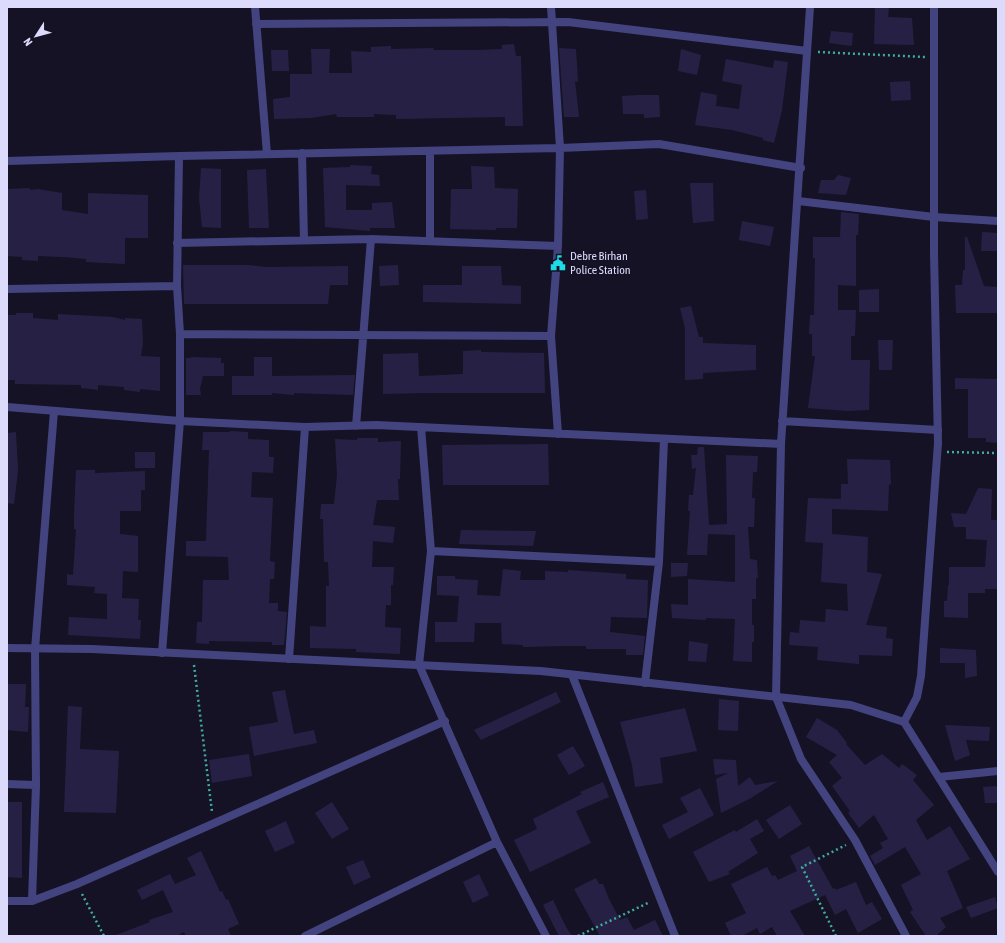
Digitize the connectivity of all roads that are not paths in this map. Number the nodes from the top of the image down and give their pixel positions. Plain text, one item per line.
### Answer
1 (255, 7) edge
2 (551, 7) edge
3 (810, 7) edge
4 (934, 7) edge
5 (552, 22) junction
6 (256, 24) junction
7 (807, 52) junction
8 (560, 148) junction
9 (430, 151) junction
10 (302, 153) junction
11 (267, 154) junction
12 (179, 156) junction
13 (7, 161) edge
14 (801, 168) junction
15 (798, 201) junction
16 (934, 216) junction
17 (998, 221) edge
18 (371, 238) junction
19 (304, 240) junction
20 (430, 241) junction
21 (177, 243) junction
22 (558, 246) junction
23 (177, 286) junction
24 (7, 289) edge
25 (180, 334) junction
26 (363, 335) junction
27 (551, 336) junction
28 (7, 407) edge
29 (54, 411) junction
30 (180, 421) junction
31 (782, 421) junction
32 (356, 426) junction
33 (304, 427) junction
34 (421, 427) junction
35 (938, 430) junction
36 (558, 434) junction
37 (664, 439) junction
38 (781, 444) junction
39 (431, 551) junction
40 (659, 562) junction
41 (7, 648) edge
42 (35, 649) junction
43 (162, 653) junction
44 (289, 659) junction
45 (419, 665) junction
46 (572, 675) junction
47 (645, 683) junction
48 (776, 697) junction
49 (445, 721) junction
50 (904, 722) junction
51 (998, 771) edge
52 (939, 777) junction
53 (7, 784) edge
54 (36, 785) junction
55 (497, 842) junction
56 (998, 872) edge
57 (7, 901) edge
58 (32, 901) junction
59 (305, 936) edge
60 (546, 936) edge
61 (675, 936) edge
62 (906, 936) edge

1 - 6 street
2 - 5 street
3 - 7 street
4 - 16 street
5 - 6 street
5 - 7 street
5 - 8 street
6 - 11 street
7 - 14 street
8 - 9 street
8 - 14 street
8 - 22 street
9 - 10 street
9 - 20 street
10 - 11 street
10 - 19 street
11 - 12 street
12 - 13 street
12 - 21 street
14 - 15 street
15 - 16 street
15 - 31 street
16 - 17 street
16 - 35 street
18 - 19 street
18 - 20 street
18 - 26 street
19 - 21 street
20 - 22 street
21 - 23 street
22 - 27 street
23 - 24 street
23 - 25 street
25 - 26 street
25 - 30 street
26 - 27 street
26 - 32 street
27 - 36 street
28 - 29 street
29 - 30 street
29 - 42 street
30 - 33 street
30 - 43 street
31 - 35 street
31 - 38 street
32 - 33 street
32 - 34 street
33 - 44 street
34 - 36 street
34 - 39 street
35 - 50 street
36 - 37 street
37 - 38 street
37 - 40 street
38 - 48 street
39 - 40 street
39 - 45 street
40 - 47 street
41 - 42 street
42 - 43 street
42 - 54 street
43 - 44 street
44 - 45 street
45 - 46 street
45 - 49 street
46 - 47 street
46 - 61 street
47 - 48 street
48 - 50 street
48 - 62 street
49 - 55 street
49 - 58 street
50 - 52 street
51 - 52 street
52 - 56 street
53 - 54 street
54 - 58 street
55 - 59 street
55 - 60 street
57 - 58 street

